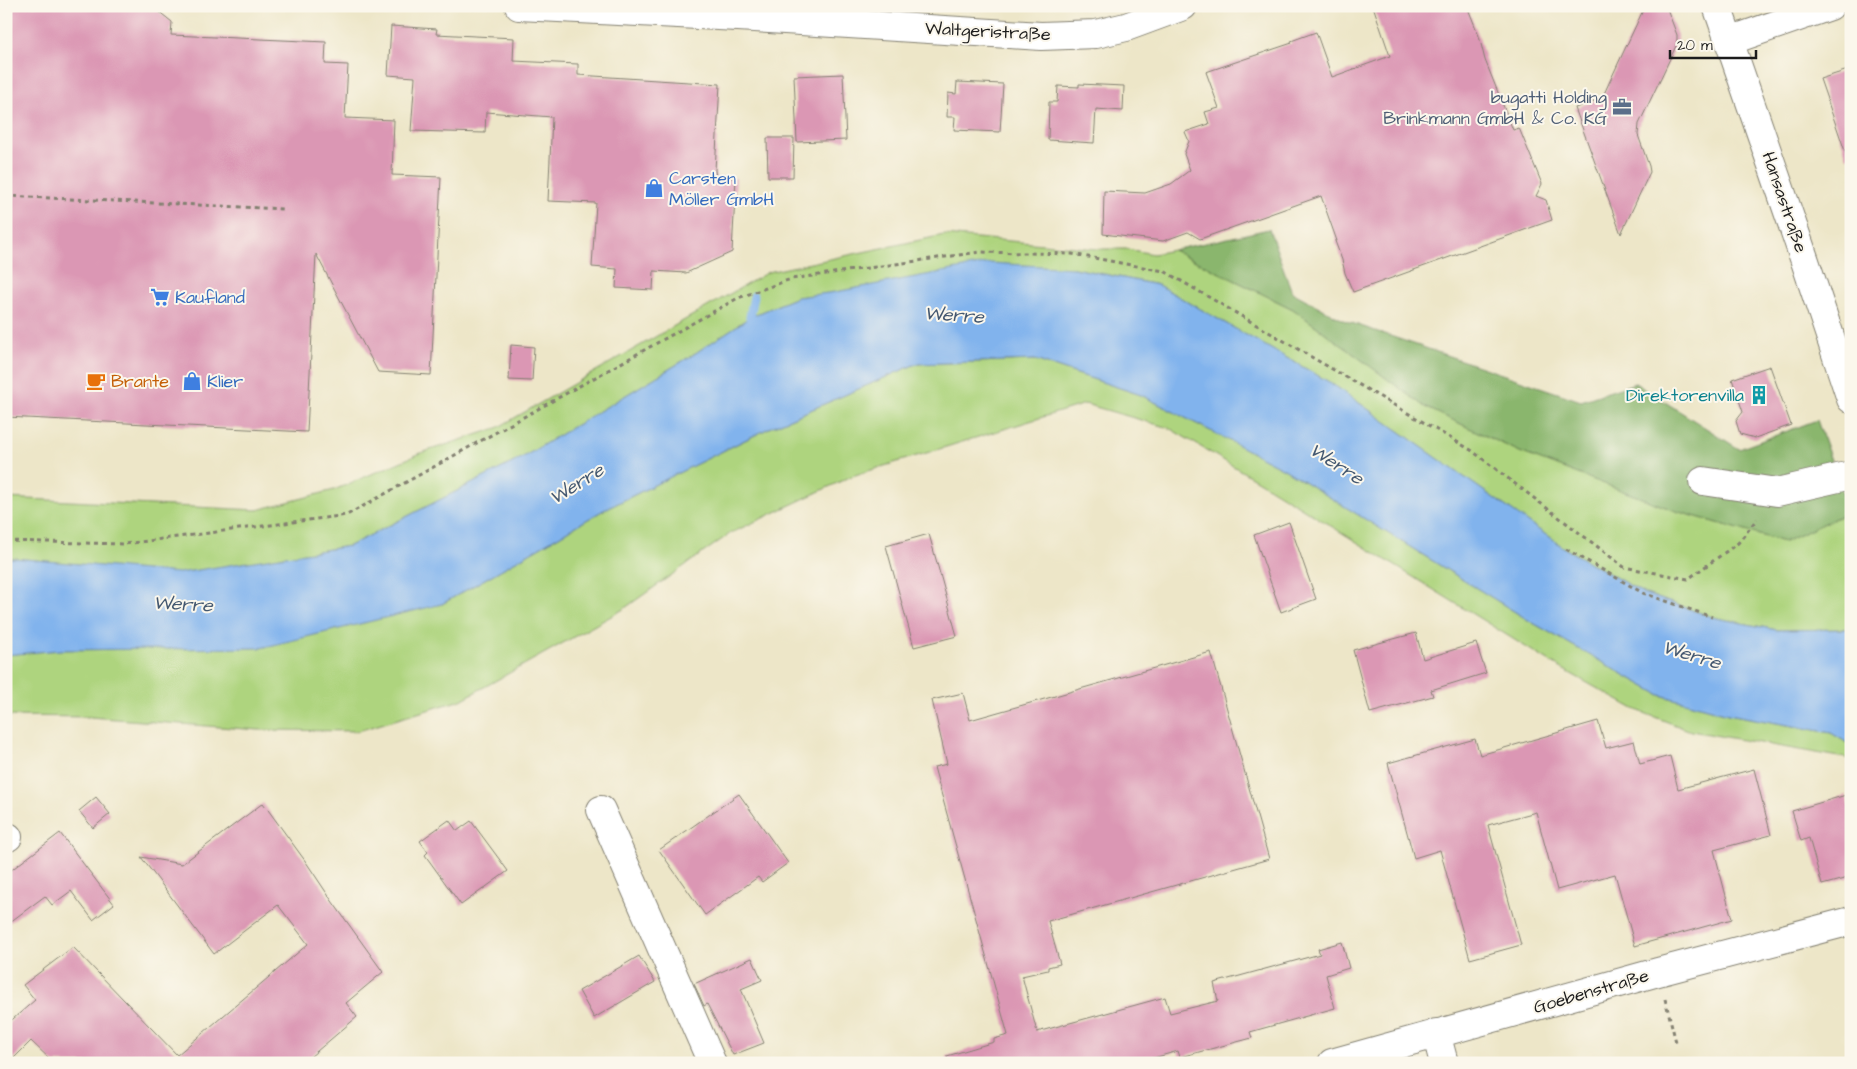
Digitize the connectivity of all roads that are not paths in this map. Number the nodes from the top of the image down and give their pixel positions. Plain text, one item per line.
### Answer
1 (519, 6) edge
2 (1183, 6) edge
3 (1717, 6) edge
4 (1830, 6) edge
5 (1122, 16) edge
6 (1729, 41) junction
7 (1851, 399) edge
8 (1851, 475) edge
9 (1703, 481) dead end
10 (601, 810) dead end
11 (1851, 921) edge
12 (1436, 1033) junction
13 (712, 1063) edge
14 (1332, 1063) edge
15 (1444, 1063) edge

1 - 5 street, Waltgeristraße
2 - 5 street, Waltgeristraße
3 - 6 street, Hansastraße
4 - 6 street
6 - 7 street, Hansastraße
8 - 9 street
10 - 13 street
11 - 12 street, Goebenstraße
12 - 14 street, Goebenstraße
12 - 15 street

